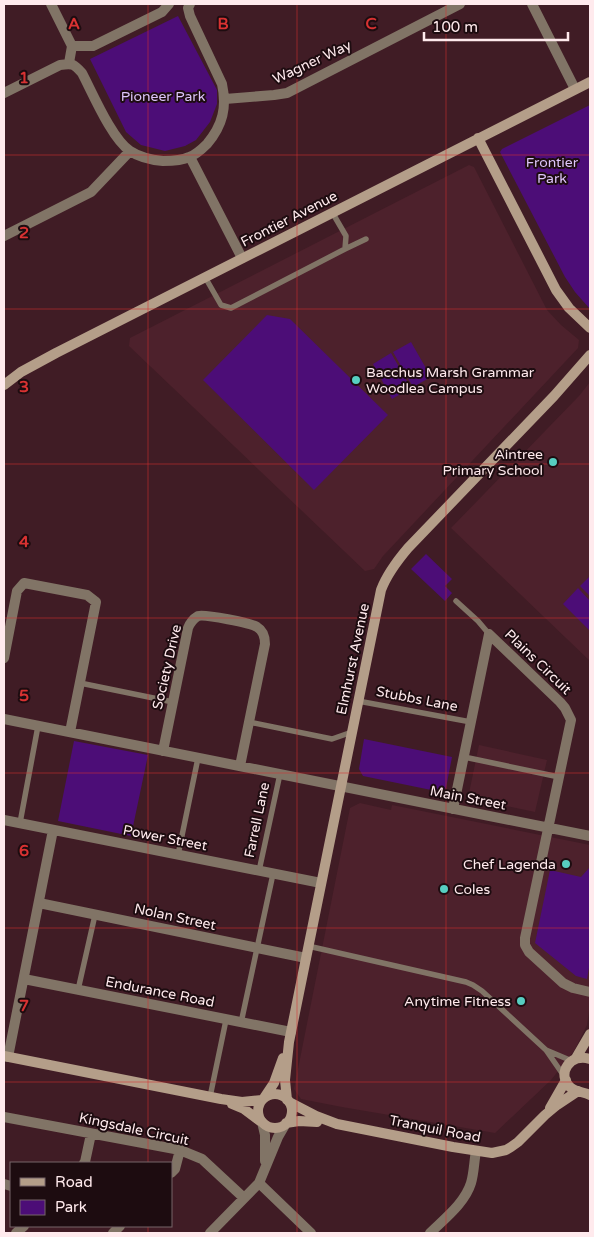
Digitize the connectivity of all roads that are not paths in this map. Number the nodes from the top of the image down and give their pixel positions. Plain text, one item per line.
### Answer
1 (51, 4) edge
2 (169, 4) edge
3 (190, 4) edge
4 (460, 4) edge
5 (532, 4) edge
6 (72, 46) junction
7 (69, 63) junction
8 (590, 82) edge
9 (575, 89) junction
10 (4, 93) edge
11 (225, 99) junction
12 (478, 138) junction
13 (130, 151) junction
14 (190, 157) junction
15 (332, 212) junction
16 (4, 236) edge
17 (366, 238) dead end
18 (345, 249) junction
19 (242, 258) junction
20 (205, 277) junction
21 (590, 328) edge
22 (590, 355) edge
23 (4, 385) edge
24 (456, 601) dead end
25 (488, 634) junction
26 (4, 658) edge
27 (80, 683) junction
28 (358, 701) junction
29 (173, 702) junction
30 (4, 718) edge
31 (249, 722) junction
32 (471, 722) junction
33 (38, 726) junction
34 (70, 732) junction
35 (352, 732) junction
36 (163, 751) junction
37 (464, 757) junction
38 (198, 758) junction
39 (240, 766) junction
40 (280, 774) junction
41 (559, 777) junction
42 (341, 786) junction
43 (453, 809) junction
44 (4, 820) edge
45 (20, 823) junction
46 (549, 827) junction
47 (53, 830) junction
48 (590, 836) edge
49 (178, 854) junction
50 (259, 871) junction
51 (273, 874) junction
52 (321, 883) junction
53 (38, 903) junction
54 (95, 915) junction
55 (308, 946) junction
56 (257, 948) junction
57 (306, 958) junction
58 (24, 979) junction
59 (78, 990) junction
60 (590, 992) edge
61 (226, 1020) junction
62 (241, 1022) junction
63 (590, 1034) edge
64 (290, 1037) junction
65 (590, 1049) edge
66 (546, 1050) junction
67 (6, 1057) edge
68 (574, 1059) junction
69 (590, 1059) edge
70 (566, 1079) junction
71 (585, 1092) edge
72 (216, 1098) junction
73 (263, 1099) junction
74 (288, 1101) junction
75 (545, 1115) junction
76 (4, 1117) edge
77 (262, 1122) junction
78 (286, 1124) junction
79 (337, 1124) junction
80 (91, 1134) junction
81 (180, 1150) junction
82 (476, 1151) junction
83 (85, 1162) edge
84 (265, 1167) junction
85 (172, 1173) edge
86 (258, 1183) junction
87 (244, 1198) junction
88 (210, 1233) edge
89 (311, 1233) edge
90 (430, 1233) edge

1 - 6 street
2 - 6 street
3 - 11 street
4 - 11 street, Wagner Way
5 - 9 street
6 - 7 street
7 - 10 street
7 - 13 street
8 - 9 street, Frontier Avenue
9 - 12 street, Frontier Avenue
11 - 14 street
12 - 15 street, Frontier Avenue
12 - 21 street
13 - 14 street
13 - 16 street
14 - 19 street
15 - 18 lane
15 - 19 street, Frontier Avenue
17 - 18 lane
18 - 20 lane
19 - 20 street, Frontier Avenue
20 - 23 street, Frontier Avenue
22 - 28 street, Elmhurst Avenue
24 - 25 lane, Plains Circuit
25 - 32 street, Plains Circuit
25 - 41 street, Plains Circuit
26 - 27 street
27 - 29 lane
27 - 34 street
28 - 32 lane, Stubbs Lane
28 - 35 street, Elmhurst Avenue
29 - 31 street, Society Drive
29 - 36 street, Society Drive
30 - 33 street, Main Street
31 - 35 lane
31 - 39 street, Society Drive
32 - 37 street, Plains Circuit
33 - 34 street, Main Street
33 - 45 lane
34 - 36 street, Main Street
35 - 42 street, Elmhurst Avenue
36 - 38 street, Main Street
37 - 41 lane
37 - 43 street, Plains Circuit
38 - 39 street, Main Street
38 - 49 lane
39 - 40 street, Main Street
40 - 42 street, Main Street
40 - 50 lane, Farrell Lane
41 - 46 street, Plains Circuit
42 - 43 street, Main Street
42 - 52 street, Elmhurst Avenue
43 - 46 street, Main Street
44 - 45 street, Power Street
45 - 47 street, Power Street
46 - 48 street, Main Street
46 - 60 street, Plains Circuit
47 - 49 street, Power Street
47 - 53 street
49 - 50 street, Power Street
50 - 51 street, Power Street
51 - 52 street, Power Street
51 - 56 lane
52 - 55 street, Elmhurst Avenue
53 - 54 street, Nolan Street
53 - 58 street
54 - 56 street, Nolan Street
54 - 59 lane
55 - 57 street, Elmhurst Avenue
55 - 66 lane
56 - 57 street, Nolan Street
56 - 62 lane
57 - 64 street, Elmhurst Avenue
58 - 59 street, Endurance Road
58 - 67 street
59 - 61 street, Endurance Road
61 - 62 street, Endurance Road
61 - 72 lane
62 - 64 street, Endurance Road
63 - 65 street
63 - 68 street, Tranquil Road
64 - 73 street, Elmhurst Avenue
64 - 74 street, Elmhurst Avenue
66 - 68 lane
66 - 70 lane
67 - 72 street
68 - 69 street
68 - 70 street, Tranquil Road
70 - 71 street
70 - 75 street, Tranquil Road
71 - 75 street, Tranquil Road
72 - 73 street
72 - 77 street
73 - 74 street
73 - 77 street
74 - 78 street
74 - 79 street, Tranquil Road
75 - 82 street, Tranquil Road
76 - 80 street, Kingsdale Circuit
77 - 78 street
77 - 84 street
78 - 79 street, Tranquil Road
78 - 84 street
79 - 82 street, Tranquil Road
80 - 81 street, Kingsdale Circuit
80 - 83 street
81 - 85 street
81 - 87 street, Kingsdale Circuit
82 - 90 street
84 - 86 street
86 - 87 street
86 - 89 street
87 - 88 street

